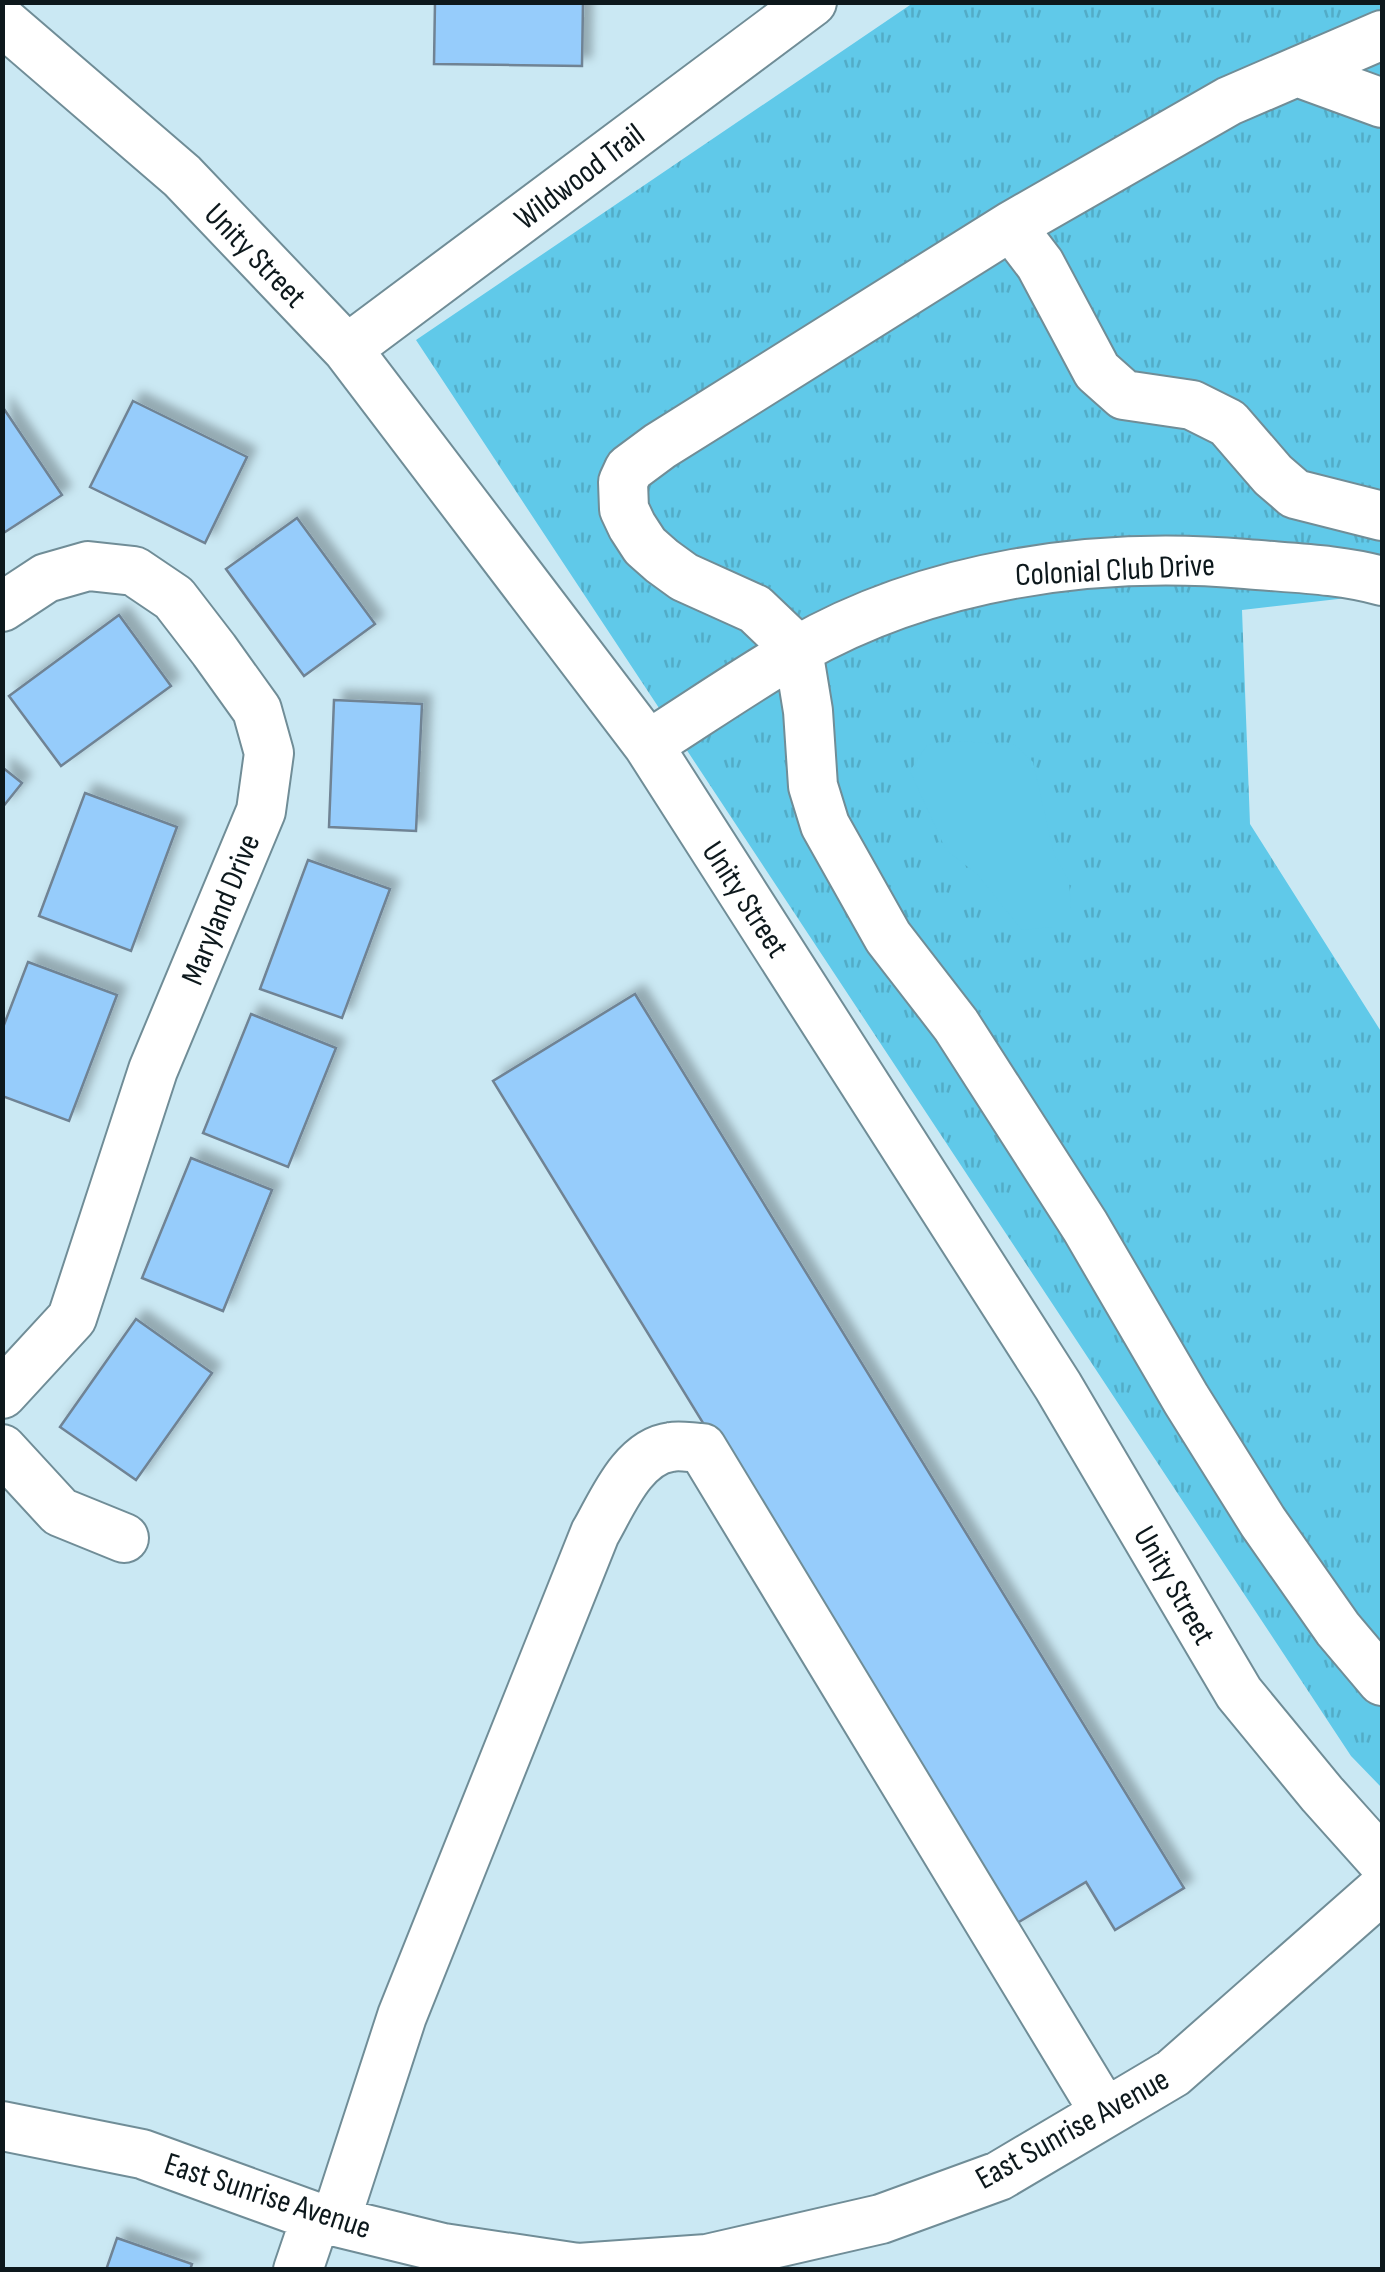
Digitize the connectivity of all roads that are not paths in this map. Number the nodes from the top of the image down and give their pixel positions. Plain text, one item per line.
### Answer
1 (812, 2) edge
2 (2, 21) edge
3 (1382, 35) edge
4 (1297, 72) junction
5 (1382, 103) edge
6 (1011, 226) junction
7 (347, 348) junction
8 (1382, 516) edge
9 (1382, 582) edge
10 (2, 606) edge
11 (798, 650) junction
12 (648, 745) junction
13 (2, 1394) edge
14 (2, 1449) edge
15 (124, 1538) dead end
16 (1382, 1681) edge
17 (1382, 1861) edge
18 (1382, 1888) edge
19 (1105, 2113) junction
20 (2, 2126) edge
21 (326, 2220) junction
22 (298, 2270) edge

1 - 7 street, Wildwood Trail
2 - 7 street, Unity Street
3 - 4 street
4 - 5 street
4 - 6 street
6 - 8 street
6 - 11 street
7 - 12 street, Unity Street
9 - 11 street, Colonial Club Drive
10 - 13 street, Maryland Drive
11 - 12 street, Colonial Club Drive
11 - 16 street
12 - 17 street, Unity Street
14 - 15 street
18 - 19 street, East Sunrise Avenue
19 - 21 street, East Sunrise Avenue
19 - 21 street
20 - 21 street, East Sunrise Avenue
21 - 22 street

